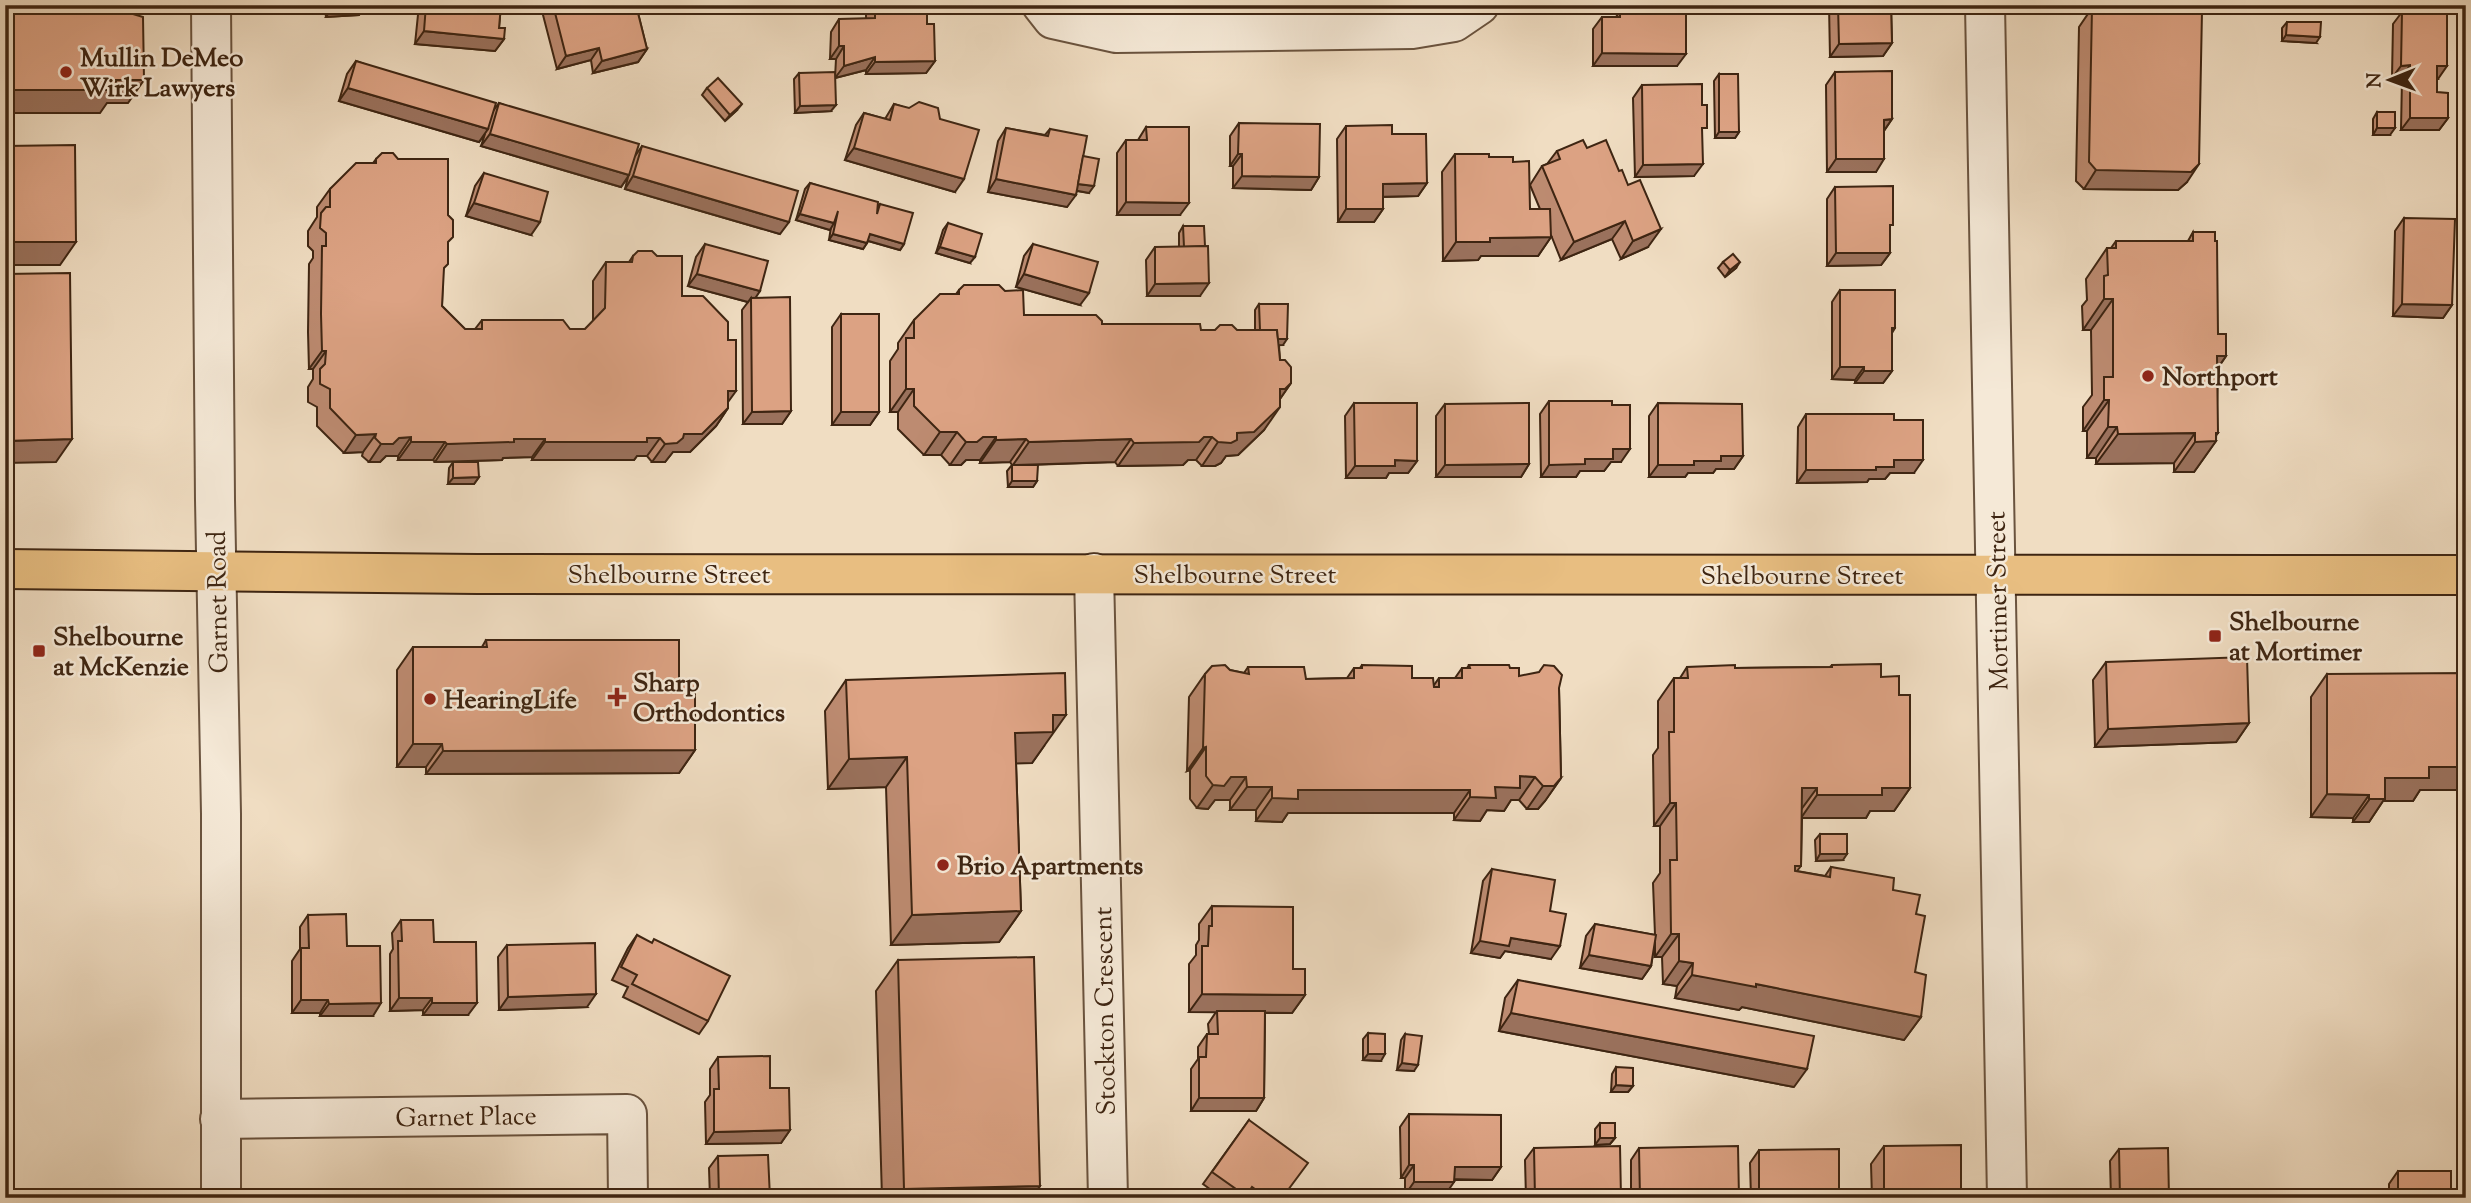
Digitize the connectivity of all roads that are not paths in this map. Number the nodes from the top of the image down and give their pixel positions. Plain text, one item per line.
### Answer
1 (211, 5) edge
2 (1479, 5) edge
3 (1985, 5) edge
4 (1048, 12) edge
5 (5, 569) edge
6 (217, 570) junction
7 (1094, 573) junction
8 (1997, 573) junction
9 (2466, 576) edge
10 (220, 1119) junction
11 (221, 1198) edge
12 (628, 1198) edge
13 (1108, 1198) edge
14 (2007, 1198) edge

1 - 6 street, Garnet Road
2 - 4 street
3 - 8 street, Mortimer Street
5 - 6 main road, Shelbourne Street
6 - 7 main road, Shelbourne Street
6 - 10 street, Garnet Road
7 - 8 main road, Shelbourne Street
7 - 13 street, Stockton Crescent
8 - 9 main road, Shelbourne Street
8 - 14 street, Mortimer Street
10 - 11 street, Garnet Road
10 - 12 street, Garnet Place

